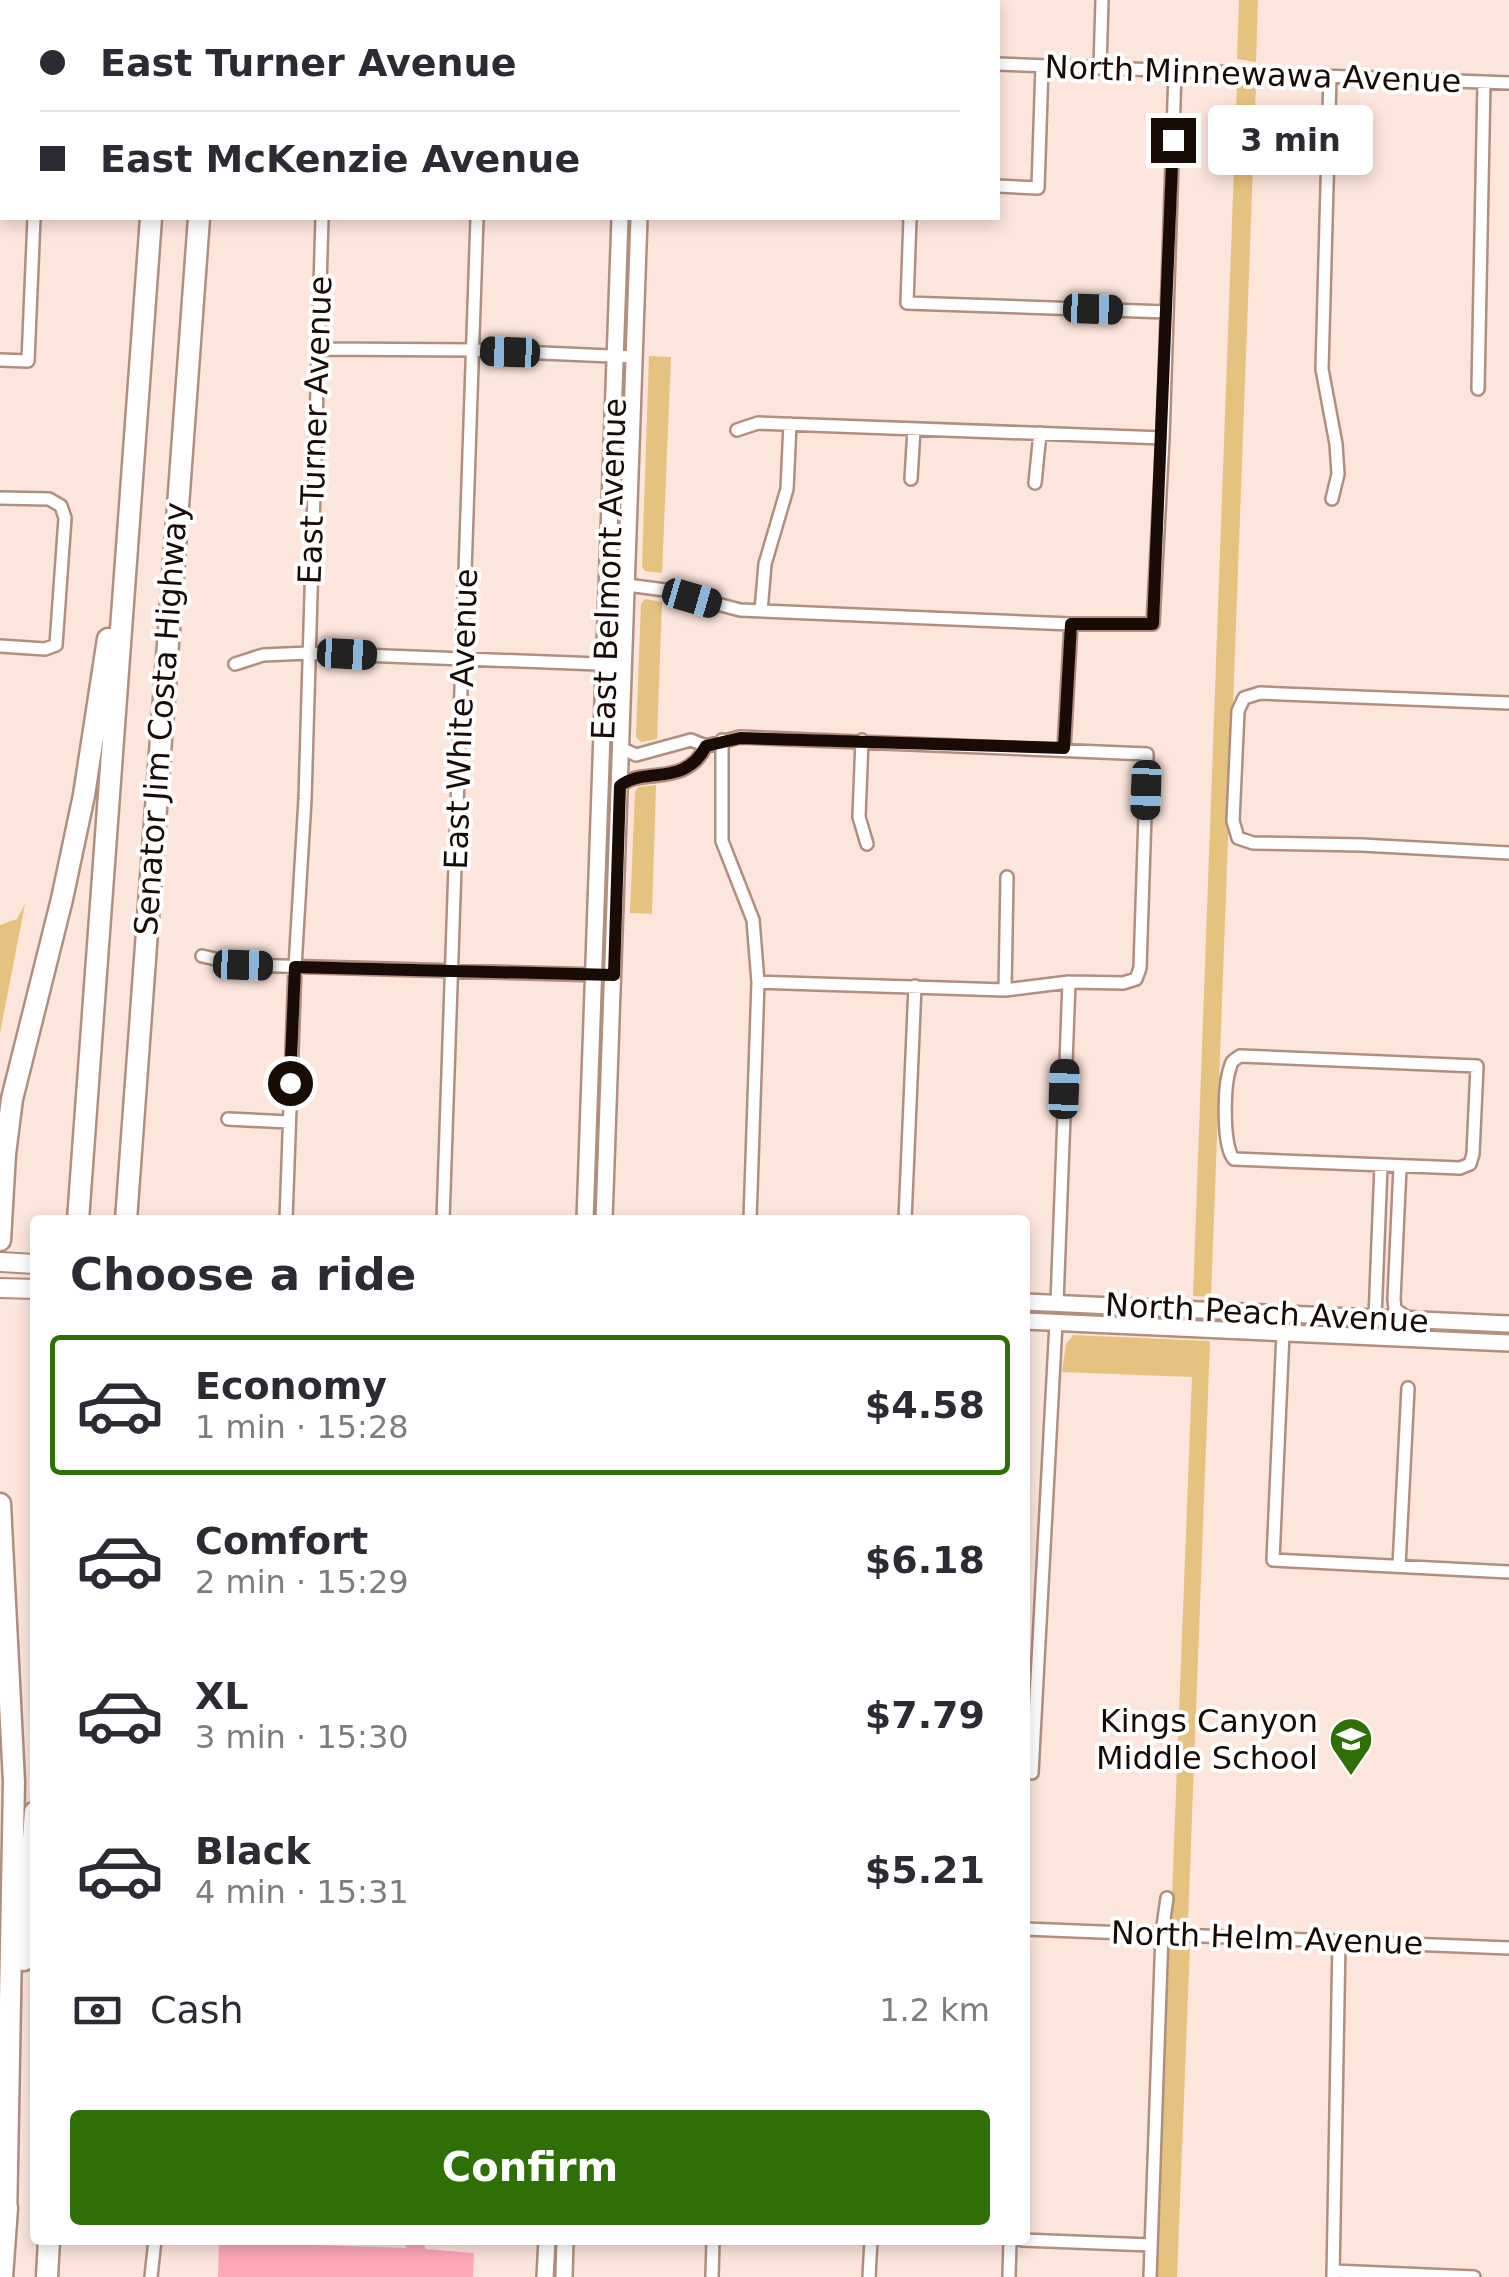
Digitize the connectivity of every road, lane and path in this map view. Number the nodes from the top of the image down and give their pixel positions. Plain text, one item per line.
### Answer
1 (1102, 0) edge
2 (1000, 64) edge
3 (1042, 66) junction
4 (1100, 68) junction
5 (1175, 71) junction
6 (1330, 76) junction
7 (1484, 82) junction
8 (1509, 84) edge
9 (1000, 186) edge
10 (34, 220) edge
11 (150, 220) edge
12 (199, 220) edge
13 (322, 220) edge
14 (477, 220) edge
15 (620, 220) edge
16 (639, 220) edge
17 (910, 220) edge
18 (1168, 312) junction
19 (318, 349) junction
20 (474, 350) junction
21 (615, 356) junction
22 (634, 356) junction
23 (0, 360) edge
24 (1478, 388) dead end
25 (790, 424) junction
26 (914, 429) junction
27 (737, 430) dead end
28 (1040, 433) junction
29 (1163, 438) junction
30 (911, 479) dead end
31 (1035, 482) dead end
32 (0, 498) edge
33 (1332, 499) dead end
34 (130, 504) junction
35 (626, 585) junction
36 (761, 611) junction
37 (1071, 624) junction
38 (0, 646) edge
39 (308, 653) junction
40 (463, 660) junction
41 (235, 664) dead end
42 (606, 666) junction
43 (624, 666) junction
44 (1509, 703) edge
45 (722, 740) junction
46 (862, 740) junction
47 (706, 746) junction
48 (621, 748) junction
49 (1064, 748) junction
50 (620, 786) junction
51 (867, 844) dead end
52 (1509, 853) edge
53 (1006, 877) dead end
54 (144, 942) junction
55 (202, 956) dead end
56 (295, 967) junction
57 (451, 971) junction
58 (594, 974) junction
59 (614, 975) junction
60 (758, 982) junction
61 (1068, 982) junction
62 (915, 986) junction
63 (1005, 990) junction
64 (228, 1118) dead end
65 (289, 1122) junction
66 (1382, 1166) junction
67 (1400, 1167) junction
68 (78, 1215) edge
69 (126, 1215) edge
70 (136, 1215) edge
71 (286, 1215) edge
72 (443, 1215) edge
73 (586, 1215) edge
74 (604, 1215) edge
75 (750, 1215) edge
76 (905, 1215) edge
77 (0, 1240) edge
78 (0, 1262) edge
79 (30, 1264) edge
80 (0, 1288) edge
81 (30, 1288) edge
82 (1030, 1302) edge
83 (1057, 1303) junction
84 (1136, 1307) junction
85 (1375, 1318) junction
86 (1409, 1320) junction
87 (1030, 1322) edge
88 (1056, 1323) junction
89 (1509, 1324) edge
90 (1282, 1334) junction
91 (1509, 1343) edge
92 (1408, 1388) dead end
93 (0, 1504) edge
94 (1399, 1566) junction
95 (1509, 1572) edge
96 (1032, 1615) edge
97 (1032, 1773) dead end
98 (30, 1883) edge
99 (1167, 1898) dead end
100 (1030, 1928) edge
101 (1162, 1934) junction
102 (1339, 1941) junction
103 (1509, 1948) edge
104 (6, 2222) junction
105 (1030, 2240) edge
106 (49, 2245) edge
107 (153, 2245) edge
108 (546, 2245) edge
109 (565, 2245) edge
110 (713, 2245) edge
111 (871, 2245) edge
112 (1010, 2245) edge
113 (1152, 2245) junction
114 (1333, 2274) edge
115 (2, 2277) edge
116 (46, 2277) edge
117 (150, 2277) edge
118 (545, 2277) edge
119 (564, 2277) edge
120 (712, 2277) edge
121 (869, 2277) edge
122 (1009, 2277) edge
123 (1150, 2277) edge
124 (1474, 2277) edge

1 - 4 street
2 - 3 street, North Minnewawa Avenue
3 - 4 street, North Minnewawa Avenue
3 - 9 street
4 - 5 street, North Minnewawa Avenue
5 - 6 street, North Minnewawa Avenue
5 - 18 street
6 - 7 street, North Minnewawa Avenue
6 - 33 street
7 - 8 street, North Minnewawa Avenue
7 - 24 street
10 - 23 street
11 - 34 highway, Senator Jim Costa Highway
12 - 54 highway, Senator Jim Costa Highway
13 - 19 street, East Turner Avenue
14 - 20 street, East White Avenue
15 - 21 main road, East Belmont Avenue
16 - 22 main road, East Belmont Avenue
17 - 18 street
18 - 29 street
19 - 20 street
19 - 39 street, East Turner Avenue
20 - 21 street
20 - 40 street, East White Avenue
21 - 22 street
21 - 42 main road, East Belmont Avenue
22 - 35 main road, East Belmont Avenue
25 - 26 street
25 - 27 street
25 - 36 street
26 - 28 street
26 - 30 street
28 - 29 street
28 - 31 street
29 - 37 street
32 - 38 street
34 - 68 highway, Senator Jim Costa Highway
34 - 77 highway
35 - 36 street
35 - 43 main road, East Belmont Avenue
36 - 37 street
37 - 49 street
39 - 40 street
39 - 41 street
39 - 56 street, East Turner Avenue
40 - 42 street
40 - 57 street, East White Avenue
42 - 43 street
42 - 58 main road, East Belmont Avenue
43 - 48 main road, East Belmont Avenue
44 - 52 street
45 - 46 street
45 - 47 street
45 - 60 street
46 - 49 street
46 - 51 street
47 - 48 street
47 - 50 street
48 - 50 main road, East Belmont Avenue
49 - 61 street
50 - 59 main road, East Belmont Avenue
53 - 63 street
54 - 69 highway, Senator Jim Costa Highway
54 - 70 highway
55 - 56 street
56 - 57 street
56 - 65 street, East Turner Avenue
57 - 58 street
57 - 72 street, East White Avenue
58 - 59 street
58 - 73 main road, East Belmont Avenue
59 - 74 main road, East Belmont Avenue
60 - 62 street
60 - 75 street
61 - 63 street
61 - 83 street
62 - 63 street
62 - 76 street
64 - 65 street
65 - 71 street, East Turner Avenue
66 - 67 street
66 - 67 street
66 - 85 street
67 - 86 street
78 - 79 main road
80 - 81 main road
82 - 83 main road, North Peach Avenue
83 - 84 main road, North Peach Avenue
84 - 85 main road, North Peach Avenue
84 - 88 main road
85 - 86 main road, North Peach Avenue
85 - 90 main road
86 - 89 main road, North Peach Avenue
87 - 88 main road, North Peach Avenue
88 - 90 main road, North Peach Avenue
88 - 96 street
90 - 91 main road, North Peach Avenue
90 - 94 street
92 - 94 street
93 - 104 highway
94 - 95 street
96 - 97 street
98 - 104 highway
99 - 101 street
100 - 101 street, North Helm Avenue
101 - 102 street, North Helm Avenue
101 - 113 street
102 - 103 street, North Helm Avenue
102 - 114 street
104 - 115 highway
105 - 113 street
106 - 116 highway
107 - 117 street
108 - 118 main road
109 - 119 main road
110 - 120 street
111 - 121 street
112 - 122 street
113 - 123 street
114 - 124 street

